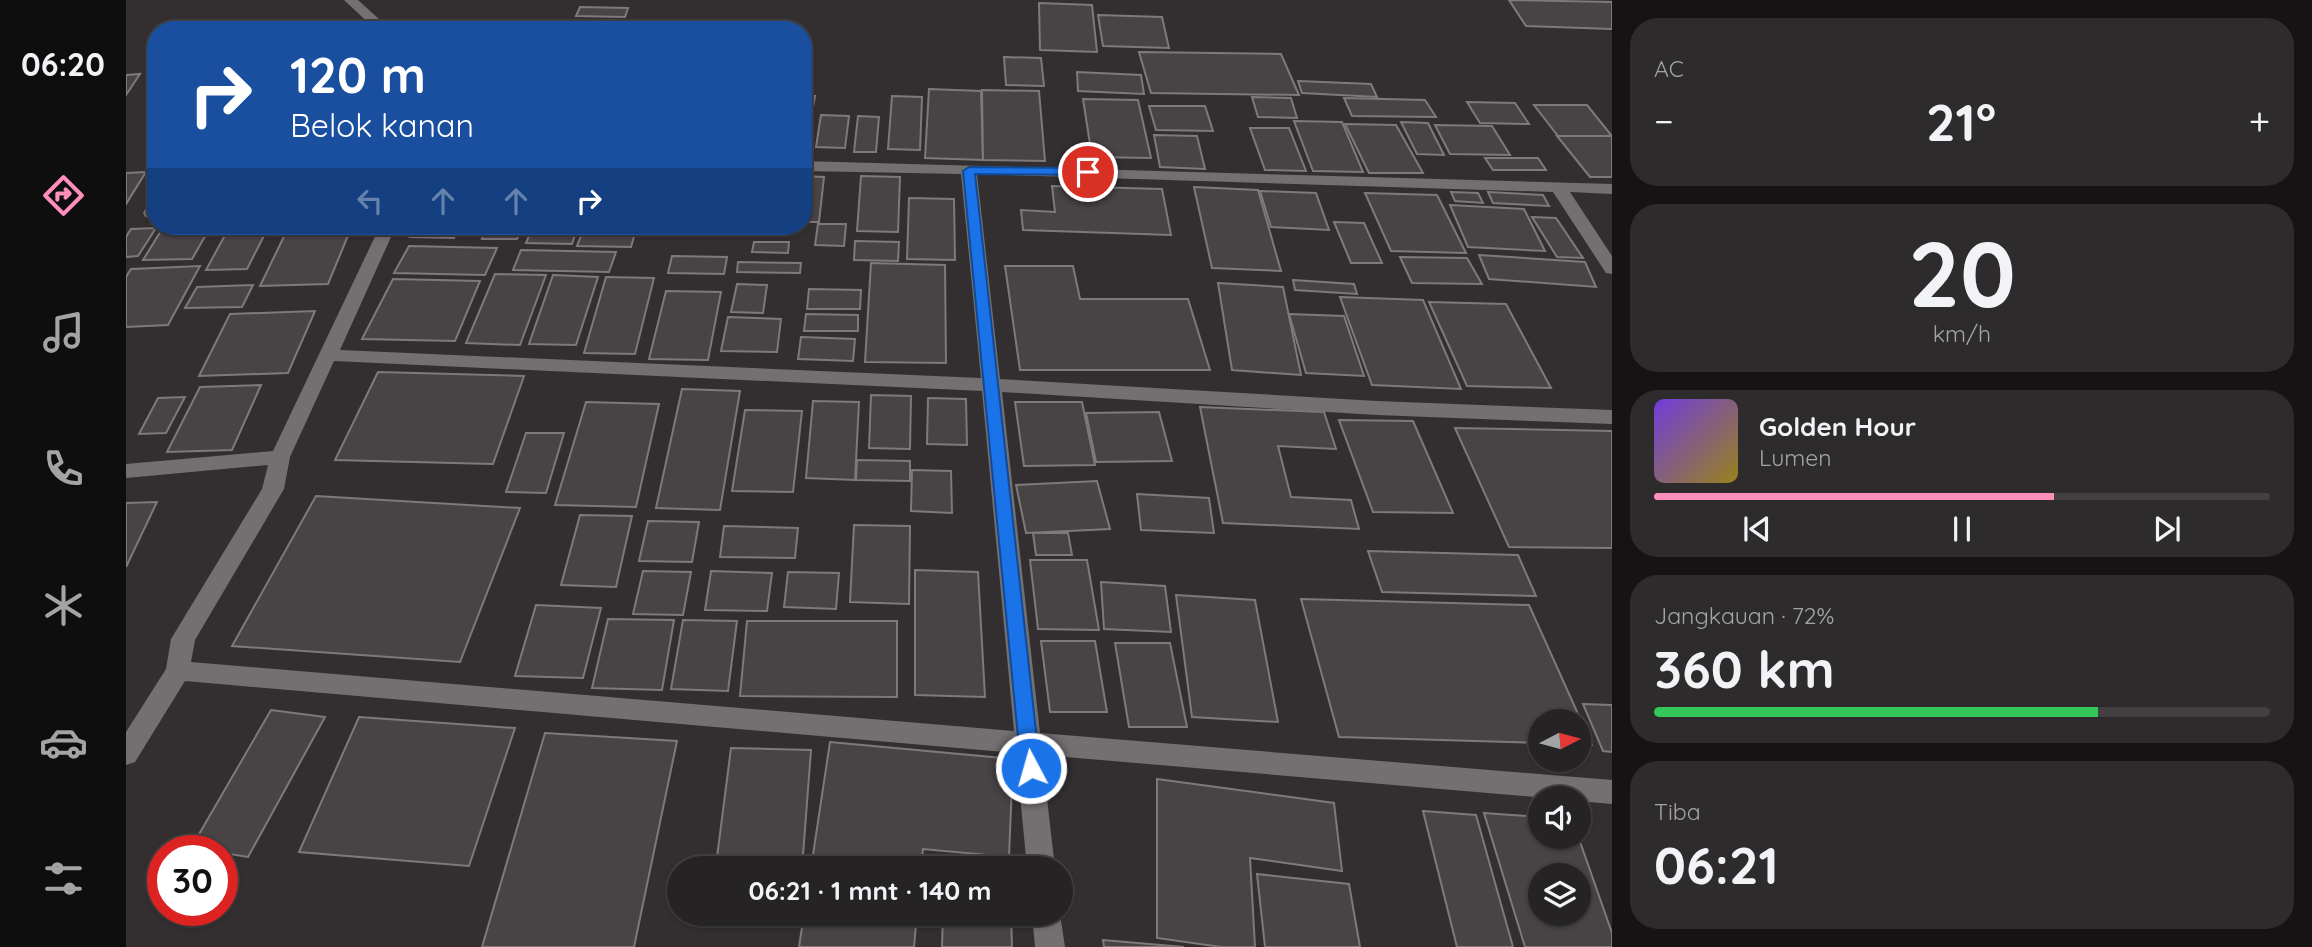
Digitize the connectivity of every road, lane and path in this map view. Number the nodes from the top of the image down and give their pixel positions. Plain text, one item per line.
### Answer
1 (351, 0) edge
2 (374, 21) edge
3 (812, 166) edge
4 (969, 171) junction
5 (1558, 187) junction
6 (1612, 189) edge
7 (384, 235) edge
8 (1612, 269) edge
9 (326, 355) junction
10 (991, 385) junction
11 (1612, 417) edge
12 (280, 457) junction
13 (126, 471) edge
14 (178, 671) junction
15 (1028, 743) junction
16 (126, 754) edge
17 (1612, 792) edge
18 (1040, 856) edge
19 (1047, 926) edge
20 (1050, 947) edge

1 - 2 street
3 - 4 street
4 - 5 street
4 - 10 street
5 - 6 street
5 - 8 street
7 - 9 street
9 - 10 street
9 - 12 street
10 - 11 street
10 - 15 street
12 - 13 street
12 - 14 street
14 - 15 street
14 - 16 street
15 - 17 street
15 - 18 street
19 - 20 street

